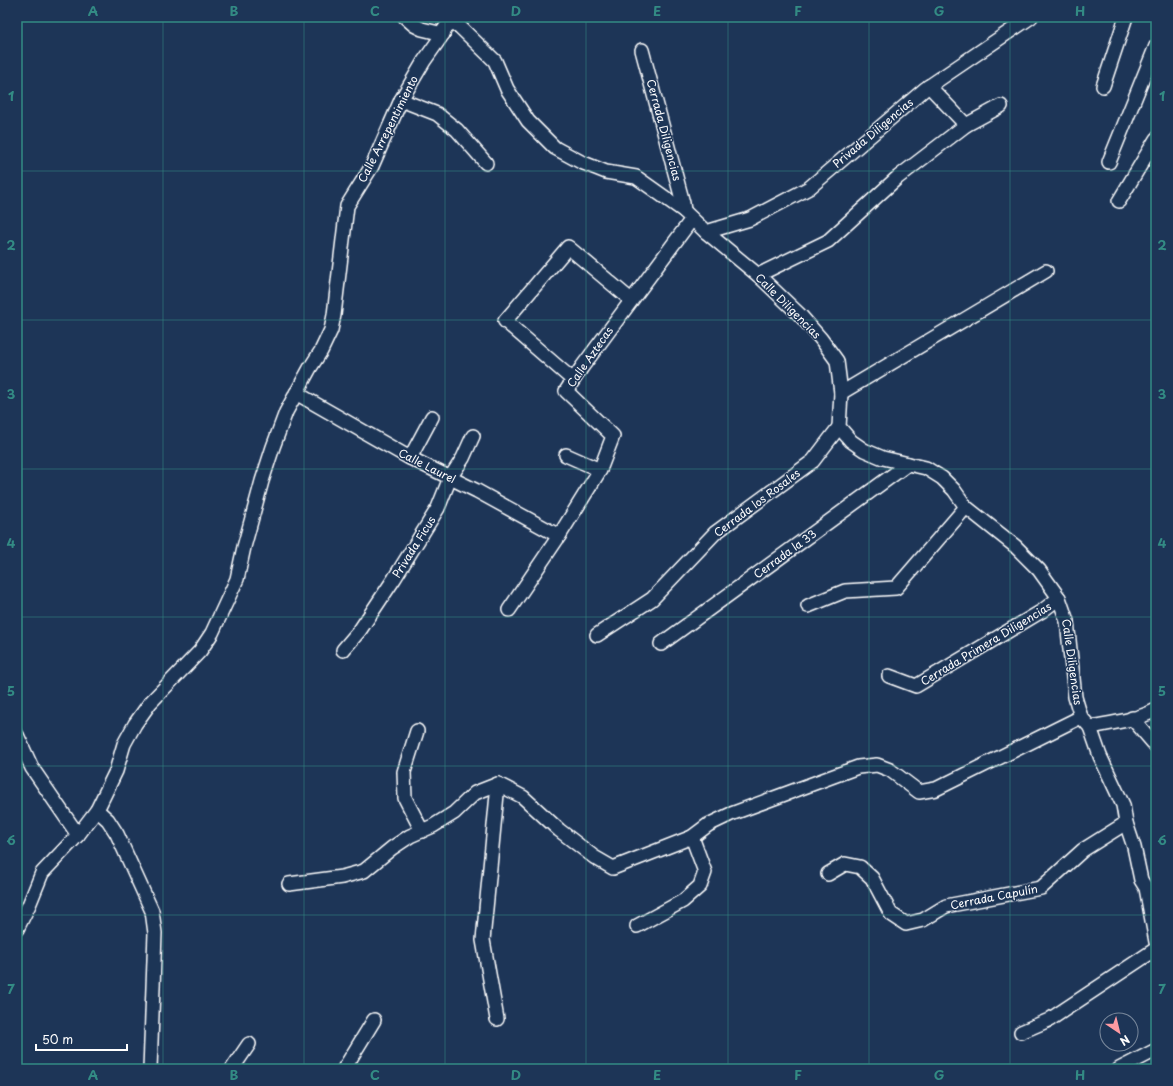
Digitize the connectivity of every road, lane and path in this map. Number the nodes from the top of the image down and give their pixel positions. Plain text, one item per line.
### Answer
1 (405, 17) edge
2 (1031, 17) edge
3 (1126, 17) edge
4 (452, 20) edge
5 (443, 34) junction
6 (1156, 46) edge
7 (642, 50) dead end
8 (929, 86) junction
9 (1103, 86) dead end
10 (401, 100) junction
11 (1001, 106) dead end
12 (966, 125) junction
13 (1156, 139) edge
14 (1109, 162) dead end
15 (486, 163) dead end
16 (1119, 201) dead end
17 (688, 215) junction
18 (706, 232) junction
19 (1046, 271) dead end
20 (758, 275) junction
21 (631, 300) junction
22 (573, 380) junction
23 (296, 393) junction
24 (841, 393) junction
25 (432, 417) dead end
26 (839, 427) junction
27 (473, 436) dead end
28 (566, 455) dead end
29 (410, 458) junction
30 (908, 464) junction
31 (600, 470) junction
32 (450, 478) junction
33 (966, 507) junction
34 (559, 536) junction
35 (1059, 598) junction
36 (808, 606) dead end
37 (509, 610) dead end
38 (597, 635) dead end
39 (661, 644) dead end
40 (343, 650) dead end
41 (889, 676) dead end
42 (1156, 710) edge
43 (1081, 717) junction
44 (1132, 718) junction
45 (1090, 727) junction
46 (417, 731) dead end
47 (17, 735) edge
48 (1156, 746) edge
49 (498, 784) junction
50 (97, 810) junction
51 (1126, 823) junction
52 (422, 831) junction
53 (78, 835) junction
54 (692, 837) junction
55 (828, 874) dead end
56 (289, 884) dead end
57 (1151, 886) edge
58 (637, 926) dead end
59 (17, 929) edge
60 (1156, 942) edge
61 (1156, 949) edge
62 (497, 1019) dead end
63 (374, 1020) dead end
64 (1022, 1032) dead end
65 (249, 1044) dead end
66 (1156, 1050) edge
67 (150, 1069) edge
68 (232, 1069) edge
69 (344, 1069) edge
70 (1119, 1069) edge

1 - 5 street
2 - 8 street, Privada Diligencias
3 - 9 street
4 - 5 street, Calle Arrepentimiento
4 - 17 street, Calle Diligencias
5 - 10 street, Calle Arrepentimiento
6 - 14 street
7 - 17 street, Cerrada Diligencias
8 - 12 street
8 - 18 street, Privada Diligencias
10 - 15 street
10 - 23 street, Calle Arrepentimiento
11 - 12 street
12 - 20 street
13 - 16 street
17 - 18 street, Calle Diligencias
17 - 21 street, Calle Aztecas
18 - 20 street, Calle Diligencias
19 - 24 street
20 - 24 street, Calle Diligencias
21 - 22 street, Calle Aztecas
21 - 22 street
22 - 31 street, Calle Aztecas
23 - 29 street, Calle Laurel
23 - 50 street, Calle Arrepentimiento
24 - 26 street, Calle Diligencias
25 - 29 street
26 - 30 street, Calle Diligencias
26 - 38 street, Cerrada los Rosales
27 - 32 street, Privada Ficus
28 - 31 street
29 - 32 street, Calle Laurel
30 - 33 street, Calle Diligencias
30 - 39 street, Cerrada la 33
31 - 34 street, Calle Aztecas
32 - 34 street, Calle Laurel
32 - 40 street, Privada Ficus
33 - 35 street, Calle Diligencias
33 - 36 street
34 - 37 street, Calle Aztecas
35 - 41 street, Cerrada Primera Diligencias
35 - 43 street, Calle Diligencias
42 - 44 street
43 - 45 street, Calle Diligencias
43 - 54 street
44 - 45 street
44 - 48 street
45 - 51 street, Calle Diligencias
46 - 52 street
47 - 53 street
49 - 52 street
49 - 54 street
49 - 62 street
50 - 53 street, Calle Arrepentimiento
50 - 67 street
51 - 55 street, Cerrada Capulín
51 - 57 street, Calle Diligencias
52 - 56 street
53 - 59 street, Calle Arrepentimiento
54 - 58 street
57 - 60 street, Calle Diligencias
61 - 64 street
63 - 69 street
65 - 68 street
66 - 70 street

